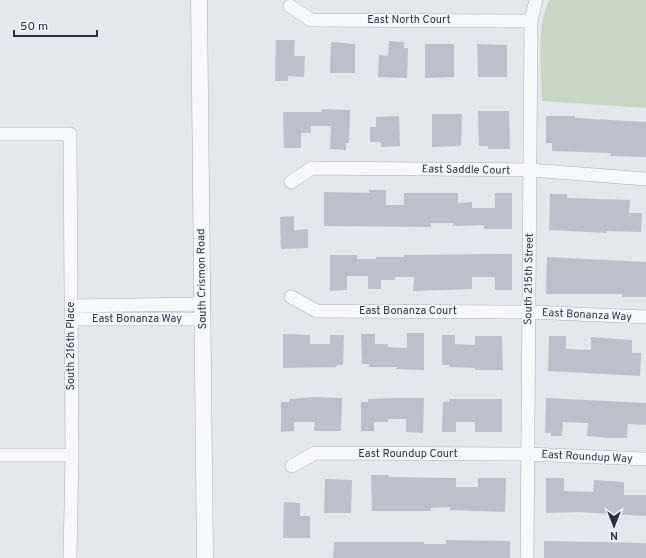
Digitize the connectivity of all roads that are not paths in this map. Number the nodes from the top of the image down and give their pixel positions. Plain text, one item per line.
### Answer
1 (199, 0) edge
2 (536, 0) edge
3 (290, 6) dead end
4 (531, 21) junction
5 (0, 134) edge
6 (530, 170) junction
7 (646, 179) edge
8 (290, 182) dead end
9 (291, 297) dead end
10 (202, 311) junction
11 (528, 312) junction
12 (71, 313) junction
13 (646, 317) edge
14 (527, 454) junction
15 (0, 455) edge
16 (72, 455) junction
17 (646, 459) edge
18 (292, 466) dead end
19 (70, 558) edge
20 (205, 558) edge
21 (527, 558) edge

1 - 10 street, South Crismon Road
2 - 4 street, South 215th Street
3 - 4 street, East North Court
4 - 6 street, South 215th Street
5 - 12 street, South 216th Place
6 - 7 street, East Saddle Court
6 - 8 street, East Saddle Court
6 - 11 street, South 215th Street
9 - 11 street, East Bonanza Court
10 - 12 street, East Bonanza Way
10 - 20 street, South Crismon Road
11 - 13 street, East Bonanza Way
11 - 14 street, South 215th Street
12 - 16 street, South 216th Place
14 - 17 street, East Roundup Way
14 - 18 street, East Roundup Court
14 - 21 street, South 215th Street
15 - 16 street
16 - 19 street, South 216th Place

